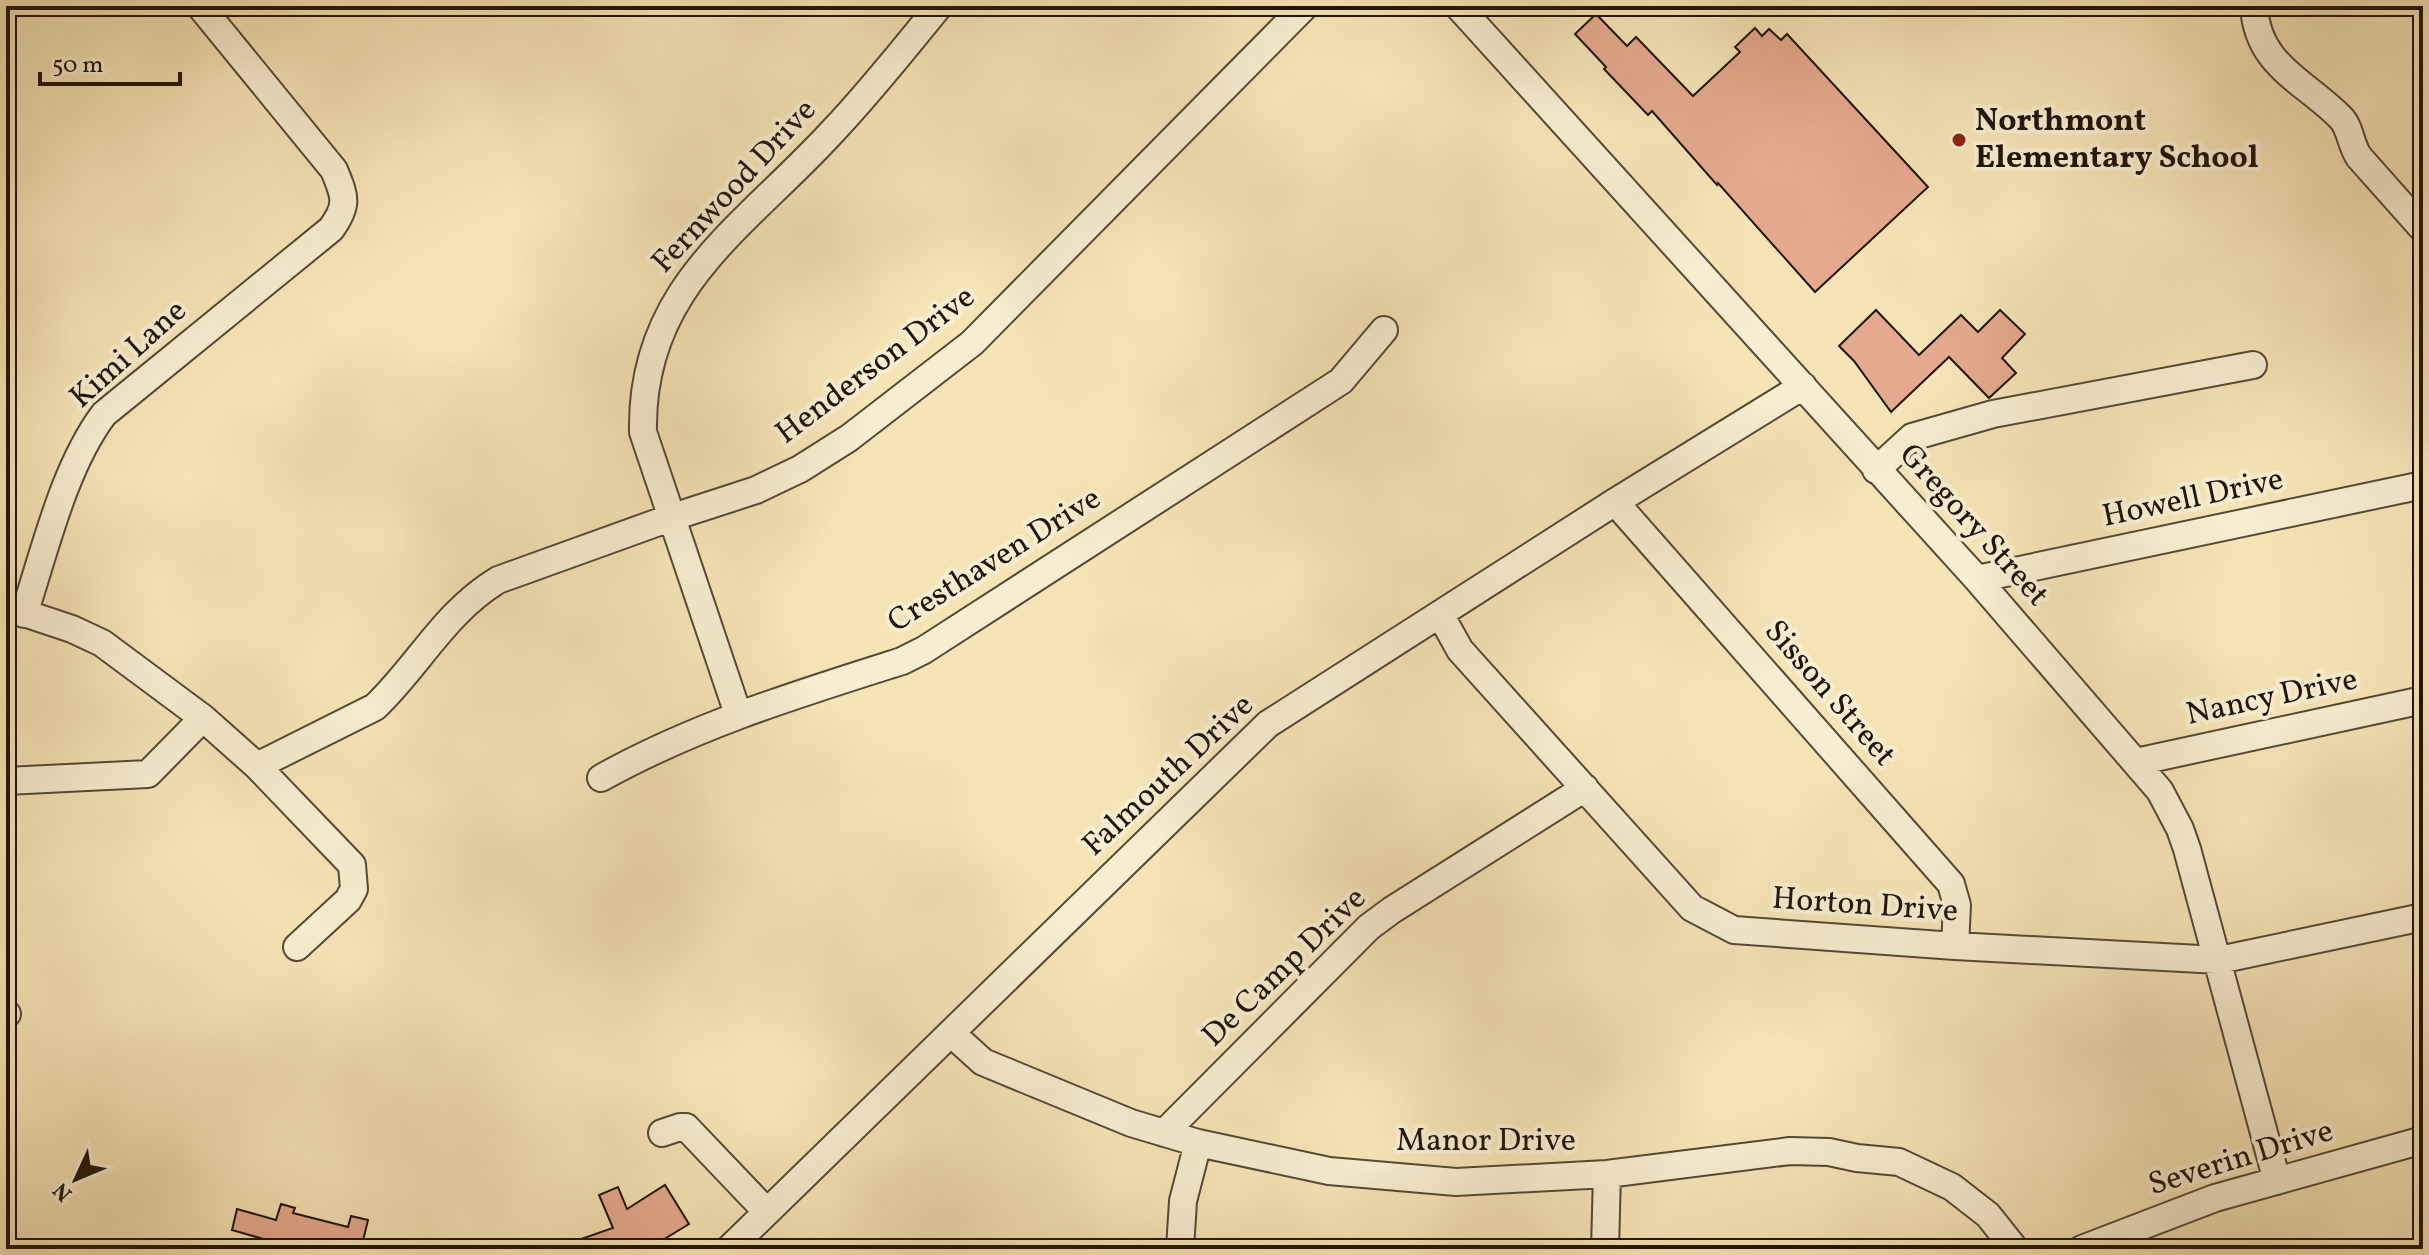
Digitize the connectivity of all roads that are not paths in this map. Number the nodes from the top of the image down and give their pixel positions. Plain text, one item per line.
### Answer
1 (200, 6) edge
2 (939, 6) edge
3 (1305, 6) edge
4 (1458, 6) edge
5 (2254, 6) edge
6 (2423, 229) edge
7 (1384, 330) dead end
8 (2253, 365) dead end
9 (1803, 386) junction
10 (1876, 470) junction
11 (2423, 485) edge
12 (1615, 502) junction
13 (670, 518) junction
14 (1977, 579) junction
15 (15, 610) edge
16 (1440, 614) junction
17 (2423, 700) edge
18 (738, 714) junction
19 (203, 718) junction
20 (2136, 762) junction
21 (257, 766) junction
22 (601, 778) dead end
23 (6, 781) edge
24 (1585, 788) junction
25 (2423, 917) edge
26 (1955, 946) junction
27 (297, 947) dead end
28 (2219, 960) junction
29 (952, 1034) junction
30 (662, 1133) dead end
31 (1164, 1133) junction
32 (2423, 1140) edge
33 (1198, 1143) junction
34 (1607, 1174) junction
35 (2277, 1181) junction
36 (767, 1212) junction
37 (729, 1249) edge
38 (1180, 1249) edge
39 (1605, 1249) edge
40 (2015, 1249) edge
41 (2082, 1249) edge

1 - 15 street, Kimi Lane
2 - 13 street, Fernwood Drive
3 - 13 street, Henderson Drive
4 - 9 street, Gregory Street
5 - 6 street
7 - 18 street, Cresthaven Drive
8 - 10 street
9 - 10 street, Gregory Street
9 - 12 street, Falmouth Drive
10 - 14 street, Gregory Street
11 - 14 street, Howell Drive
12 - 16 street, Falmouth Drive
12 - 26 street, Sisson Street
13 - 18 street, Fernwood Drive
13 - 21 street, Henderson Drive
14 - 20 street, Gregory Street
15 - 19 street
16 - 24 street, Horton Drive
16 - 29 street, Falmouth Drive
17 - 20 street, Nancy Drive
18 - 22 street, Cresthaven Drive
19 - 21 street
19 - 23 street
20 - 28 street, Gregory Street
21 - 27 street
24 - 26 street, Horton Drive
24 - 31 street, De Camp Drive
25 - 28 street, Horton Drive
26 - 28 street, Horton Drive
28 - 35 street, Gregory Street
29 - 31 street, Manor Drive
29 - 36 street, Falmouth Drive
30 - 36 street
31 - 33 street, Manor Drive
32 - 35 street, Severin Drive
33 - 34 street, Manor Drive
33 - 38 street
34 - 39 street
34 - 40 street, Manor Drive
35 - 41 street, Severin Drive
36 - 37 street, Falmouth Drive

